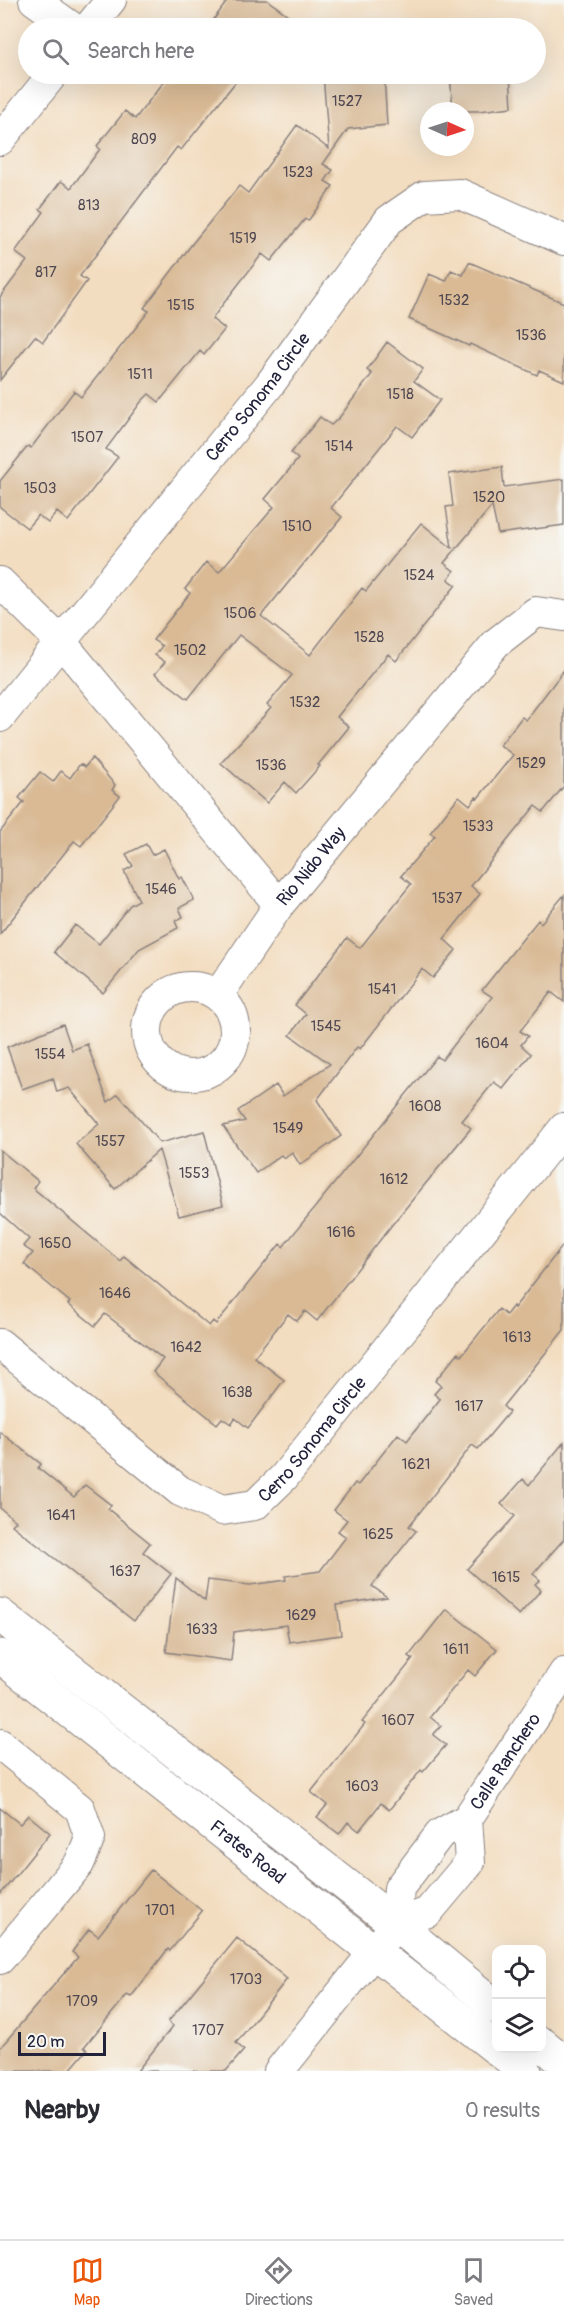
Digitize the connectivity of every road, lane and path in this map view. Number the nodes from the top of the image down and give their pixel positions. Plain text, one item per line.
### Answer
1 (34, 0) edge
2 (111, 0) edge
3 (59, 18) edge
4 (96, 18) edge
5 (45, 84) edge
6 (0, 140) edge
7 (564, 240) edge
8 (0, 582) edge
9 (564, 616) edge
10 (62, 643) junction
11 (0, 717) edge
12 (279, 905) junction
13 (218, 994) dead end
14 (564, 1128) edge
15 (0, 1344) edge
16 (0, 1615) edge
17 (0, 1656) edge
18 (564, 1673) edge
19 (0, 1744) edge
20 (467, 1819) junction
21 (396, 1924) junction
22 (376, 1951) junction
23 (0, 1959) edge
24 (492, 2004) edge
25 (492, 2044) edge
26 (546, 2047) edge
27 (503, 2053) edge
28 (564, 2062) edge
29 (279, 2071) edge
30 (525, 2071) edge

1 - 3 street
2 - 4 street
5 - 6 street
7 - 10 street, Cerro Sonoma Circle
8 - 10 street, Rio Nido Way
9 - 12 street, Rio Nido Way
10 - 11 street, Cerro Sonoma Circle
10 - 12 street, Rio Nido Way
12 - 13 street
14 - 15 street, Cerro Sonoma Circle
16 - 21 street, Frates Road
17 - 22 street, Frates Road
18 - 20 street, Calle Ranchero
19 - 23 street
20 - 21 street, Calle Ranchero
20 - 21 street, Calle Ranchero
21 - 22 street
21 - 24 street, Frates Road
22 - 25 street, Frates Road
22 - 29 street
26 - 28 street
27 - 30 street, Frates Road

